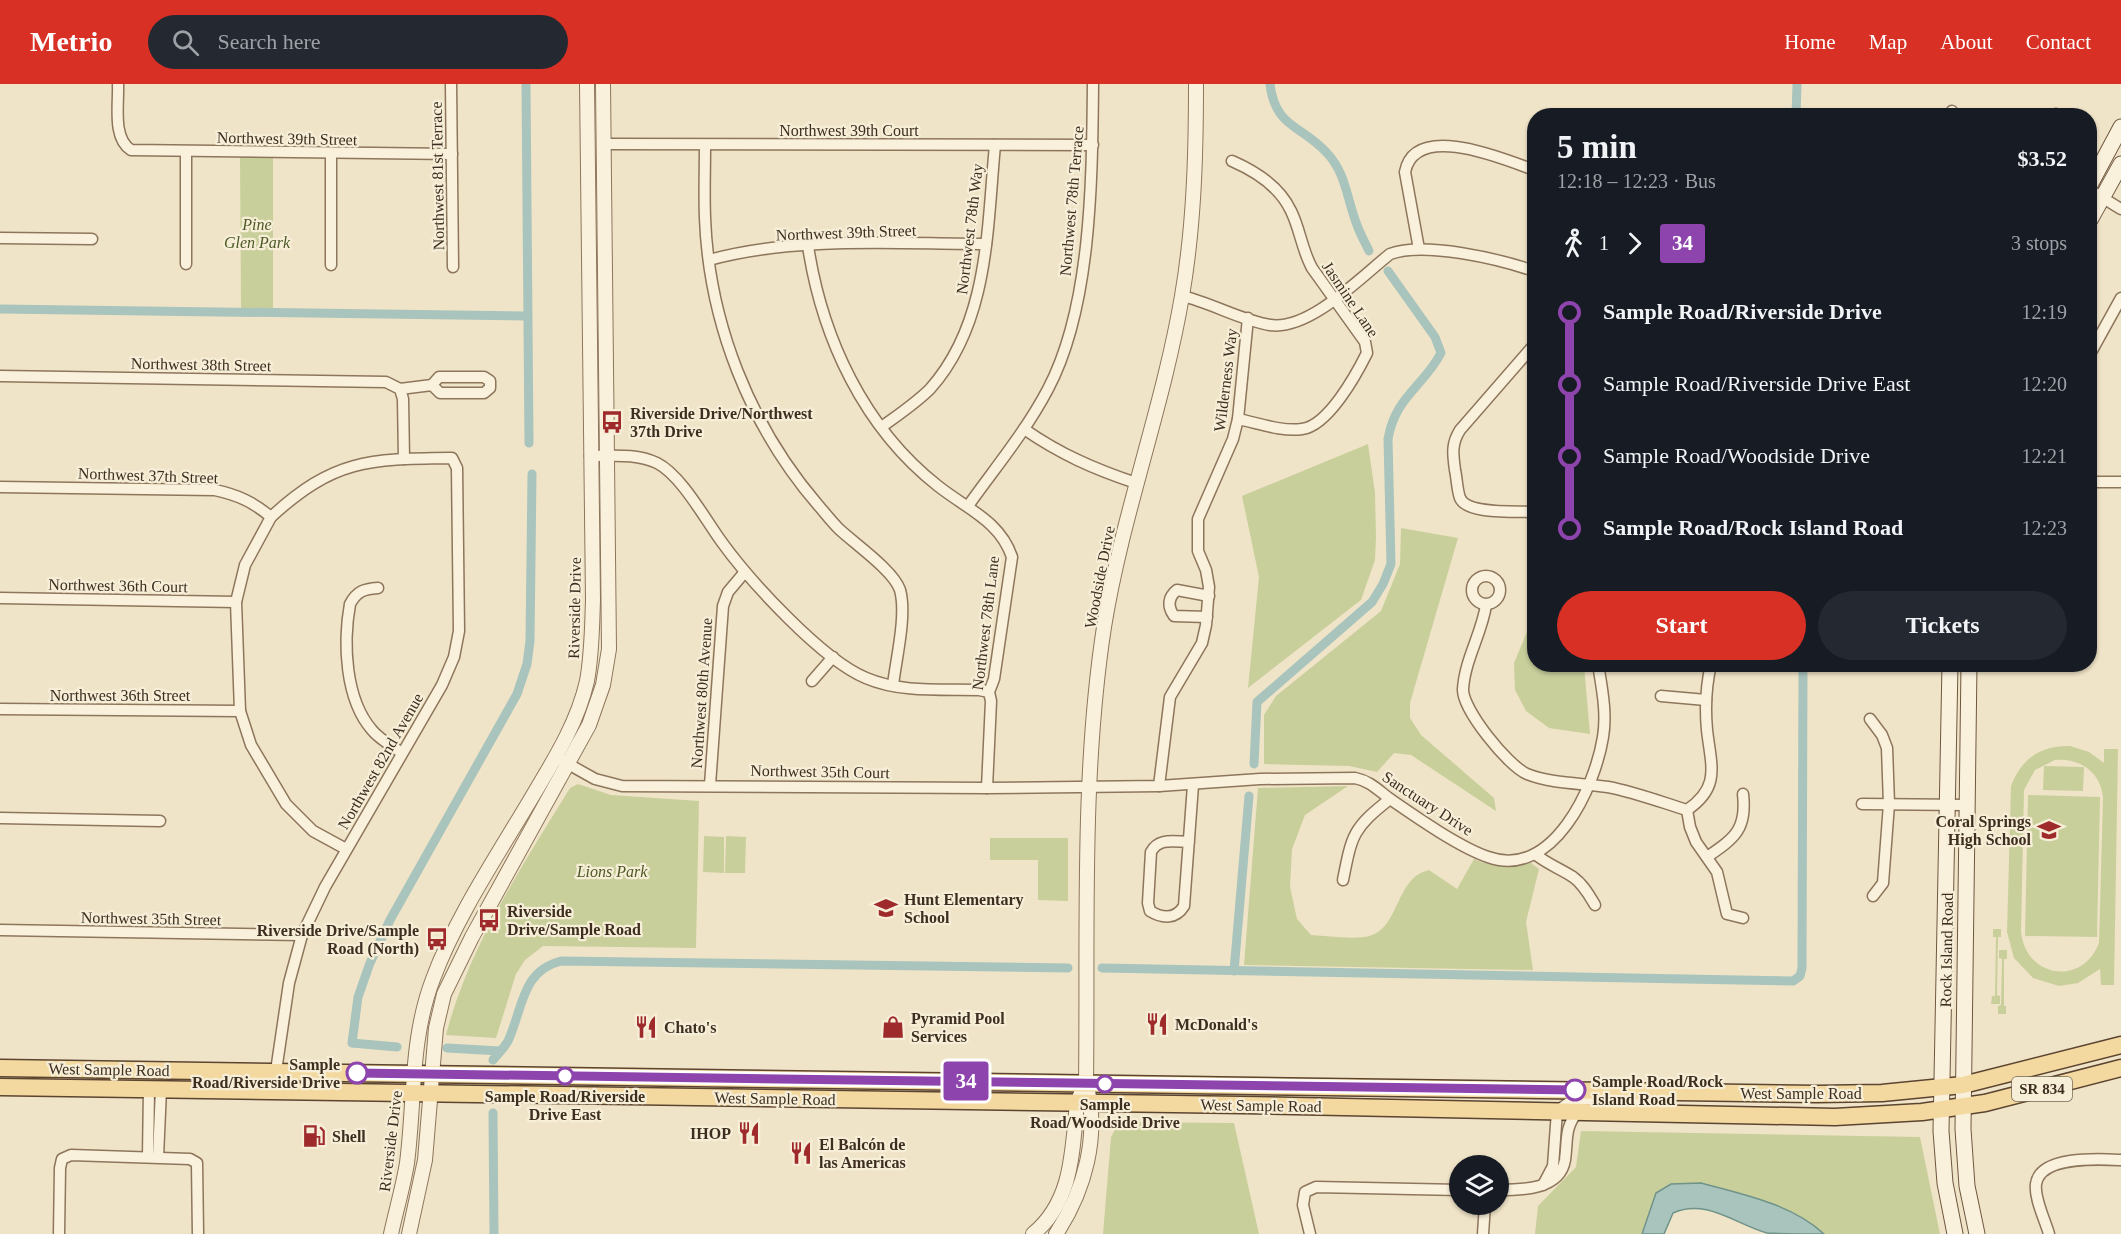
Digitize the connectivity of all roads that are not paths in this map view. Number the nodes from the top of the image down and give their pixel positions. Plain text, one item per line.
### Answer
1 (118, 84) edge
2 (451, 84) edge
3 (587, 84) edge
4 (603, 84) edge
5 (1093, 84) edge
6 (1196, 84) edge
7 (2121, 127) edge
8 (604, 144) junction
9 (705, 145) junction
10 (995, 145) junction
11 (1093, 145) junction
12 (186, 152) junction
13 (331, 154) junction
14 (452, 154) junction
15 (1232, 161) dead end
16 (2121, 164) edge
17 (1527, 168) edge
18 (2097, 172) edge
19 (2097, 193) edge
20 (2097, 195) edge
21 (2121, 210) edge
22 (0, 238) edge
23 (92, 240) dead end
24 (986, 243) junction
25 (808, 246) junction
26 (1419, 249) junction
27 (709, 260) junction
28 (186, 264) dead end
29 (332, 265) dead end
30 (453, 267) dead end
31 (1527, 269) edge
32 (1182, 296) junction
33 (2121, 298) edge
34 (1334, 300) junction
35 (1248, 318) junction
36 (2097, 341) edge
37 (1527, 353) edge
38 (0, 376) edge
39 (432, 385) junction
40 (400, 389) junction
41 (1238, 419) junction
42 (883, 426) junction
43 (1024, 429) junction
44 (590, 456) junction
45 (608, 456) junction
46 (404, 459) junction
47 (2097, 482) edge
48 (2121, 482) edge
49 (1136, 483) junction
50 (0, 487) edge
51 (968, 506) junction
52 (1527, 511) edge
53 (271, 517) junction
54 (744, 573) junction
55 (378, 588) dead end
56 (1209, 596) junction
57 (0, 598) edge
58 (236, 602) junction
59 (1486, 605) dead end
60 (1207, 617) junction
61 (833, 657) junction
62 (1599, 672) edge
63 (1710, 672) edge
64 (1950, 672) edge
65 (1969, 672) edge
66 (813, 681) dead end
67 (893, 685) junction
68 (989, 692) junction
69 (1660, 696) dead end
70 (1706, 700) junction
71 (0, 709) edge
72 (240, 711) junction
73 (1870, 719) dead end
74 (1948, 736) junction
75 (1968, 737) junction
76 (402, 753) junction
77 (556, 757) junction
78 (570, 765) junction
79 (710, 785) junction
80 (1193, 785) junction
81 (1159, 786) junction
82 (1588, 786) junction
83 (1090, 787) junction
84 (987, 788) junction
85 (1743, 794) dead end
86 (1390, 799) junction
87 (1862, 804) dead end
88 (1889, 804) junction
89 (1947, 805) junction
90 (1966, 805) junction
91 (1687, 810) junction
92 (0, 818) edge
93 (160, 821) dead end
94 (1189, 842) junction
95 (346, 849) junction
96 (1535, 854) junction
97 (1707, 857) junction
98 (1343, 880) dead end
99 (1873, 896) dead end
100 (1595, 905) dead end
101 (1743, 918) dead end
102 (0, 930) edge
103 (302, 935) junction
104 (2121, 1045) edge
105 (0, 1068) edge
106 (2121, 1068) edge
107 (276, 1071) junction
108 (413, 1074) junction
109 (432, 1074) junction
110 (711, 1077) junction
111 (795, 1079) junction
112 (1086, 1083) junction
113 (1963, 1085) junction
114 (1305, 1086) junction
115 (0, 1087) edge
116 (1942, 1088) junction
117 (155, 1089) junction
118 (1557, 1090) junction
119 (413, 1092) junction
120 (432, 1092) junction
121 (1677, 1093) junction
122 (642, 1096) junction
123 (704, 1097) junction
124 (1084, 1103) junction
125 (1244, 1105) junction
126 (1963, 1106) junction
127 (1433, 1108) junction
128 (1941, 1108) junction
129 (1557, 1111) junction
130 (1578, 1111) junction
131 (153, 1157) junction
132 (2121, 1160) edge
133 (1543, 1185) junction
134 (1449, 1190) edge
135 (1509, 1190) edge
136 (1484, 1215) edge
137 (59, 1234) edge
138 (198, 1234) edge
139 (391, 1234) edge
140 (409, 1234) edge
141 (1033, 1234) edge
142 (1056, 1234) edge
143 (1310, 1234) edge
144 (1483, 1234) edge
145 (1955, 1234) edge
146 (1977, 1234) edge
147 (2049, 1234) edge

1 - 12 street, Northwest 39th Street
2 - 14 street, Northwest 81st Terrace
3 - 44 street, Riverside Drive
4 - 8 street, Riverside Drive
5 - 11 street, Northwest 78th Terrace
6 - 32 street, Woodside Drive
7 - 18 main road
8 - 9 street, Northwest 39th Court
8 - 45 street, Riverside Drive
9 - 10 street, Northwest 39th Court
9 - 27 street
10 - 11 street, Northwest 39th Court
10 - 24 street, Northwest 78th Way
11 - 43 street, Northwest 78th Terrace
12 - 13 street, Northwest 39th Street
12 - 28 street
13 - 14 street, Northwest 39th Street
13 - 29 street
14 - 30 street, Northwest 81st Terrace
15 - 34 street, Jasmine Lane
16 - 19 main road
17 - 26 street
20 - 21 street
22 - 23 street
24 - 25 street, Northwest 39th Street
24 - 42 street, Northwest 78th Way
25 - 27 street, Northwest 39th Street
25 - 42 street, Northwest 78th Lane
26 - 31 street
26 - 34 street
27 - 67 street
32 - 35 street
32 - 49 street, Woodside Drive
33 - 36 street
34 - 35 street
34 - 41 street, Jasmine Lane
35 - 41 street, Wilderness Way
37 - 52 street
38 - 40 street, Northwest 38th Street
39 - 39 street, Northwest 38th Street
39 - 40 street, Northwest 38th Street
40 - 46 street
41 - 56 street, Wilderness Way
42 - 51 street, Northwest 78th Lane
43 - 49 street
43 - 51 street, Northwest 78th Terrace
44 - 45 street
44 - 77 street, Riverside Drive
45 - 54 street
45 - 78 street, Riverside Drive
46 - 53 street
46 - 76 street, Northwest 82nd Avenue
47 - 48 street
49 - 83 street, Woodside Drive
50 - 53 street, Northwest 37th Street
51 - 68 street, Northwest 78th Lane
53 - 58 street
54 - 61 street
54 - 79 street, Northwest 80th Avenue
55 - 76 street
56 - 60 street, Wilderness Way
56 - 60 street
57 - 58 street, Northwest 36th Court
58 - 72 street
59 - 82 street
60 - 81 street, Wilderness Way
61 - 66 street
61 - 67 street
62 - 82 street
63 - 70 street
64 - 74 main road, Rock Island Road
65 - 75 main road, Rock Island Road
67 - 68 street
68 - 84 street, Northwest 78th Lane
69 - 70 street
70 - 91 street
71 - 72 street, Northwest 36th Street
72 - 95 street
73 - 88 street
74 - 75 main road
74 - 89 main road, Rock Island Road
75 - 90 main road, Rock Island Road
76 - 95 street, Northwest 82nd Avenue
77 - 78 street, Northwest 35th Court
77 - 108 street, Riverside Drive
78 - 79 street, Northwest 35th Court
78 - 109 street, Riverside Drive
79 - 84 street, Northwest 35th Court
80 - 81 street, Sanctuary Drive
80 - 86 street, Sanctuary Drive
80 - 94 street
81 - 83 street, Sanctuary Drive
82 - 91 street
82 - 96 street
83 - 84 street, Northwest 35th Court
83 - 112 street, Woodside Drive
85 - 97 street
86 - 96 street, Sanctuary Drive
86 - 98 street
87 - 88 street
88 - 89 street
88 - 99 street
89 - 90 street
89 - 116 main road, Rock Island Road
90 - 113 main road, Rock Island Road
91 - 97 street
92 - 93 street
94 - 94 street
95 - 103 street, Northwest 82nd Avenue
96 - 100 street
97 - 101 street
102 - 103 street, Northwest 35th Street
103 - 107 street, Northwest 82nd Avenue
104 - 113 main road, West Sample Road / SR 834
105 - 107 main road, West Sample Road / SR 834
106 - 126 main road, West Sample Road / SR 834
107 - 108 main road, West Sample Road / SR 834
108 - 109 main road, West Sample Road / SR 834
108 - 119 street, Riverside Drive
109 - 110 main road, West Sample Road / SR 834
109 - 120 street, Riverside Drive
110 - 111 main road, West Sample Road / SR 834
110 - 122 main road
111 - 112 main road, West Sample Road / SR 834
111 - 123 main road
112 - 114 main road, West Sample Road / SR 834
112 - 124 street, Woodside Drive
113 - 116 main road, West Sample Road / SR 834
113 - 126 main road, Rock Island Road
114 - 118 main road, West Sample Road / SR 834
114 - 125 main road
115 - 117 main road, West Sample Road / SR 834
116 - 121 main road, West Sample Road / SR 834
116 - 128 main road, Rock Island Road
117 - 119 main road, West Sample Road / SR 834
117 - 131 street
118 - 121 main road, West Sample Road / SR 834
118 - 127 main road
119 - 120 main road, West Sample Road / SR 834
119 - 139 street, Riverside Drive
120 - 122 main road, West Sample Road / SR 834
120 - 140 street, Riverside Drive
121 - 129 street
122 - 123 main road, West Sample Road / SR 834
123 - 124 main road, West Sample Road / SR 834
124 - 125 main road, West Sample Road / SR 834
124 - 141 street
124 - 142 street
125 - 127 main road, West Sample Road / SR 834
126 - 128 main road, West Sample Road / SR 834
126 - 146 main road, Rock Island Road
127 - 129 main road, West Sample Road / SR 834
128 - 130 main road, West Sample Road / SR 834
128 - 145 main road, Rock Island Road
129 - 130 main road, West Sample Road / SR 834
129 - 133 street
130 - 133 street
131 - 137 street
131 - 138 street
132 - 147 street
133 - 135 street
134 - 143 street
136 - 144 street

